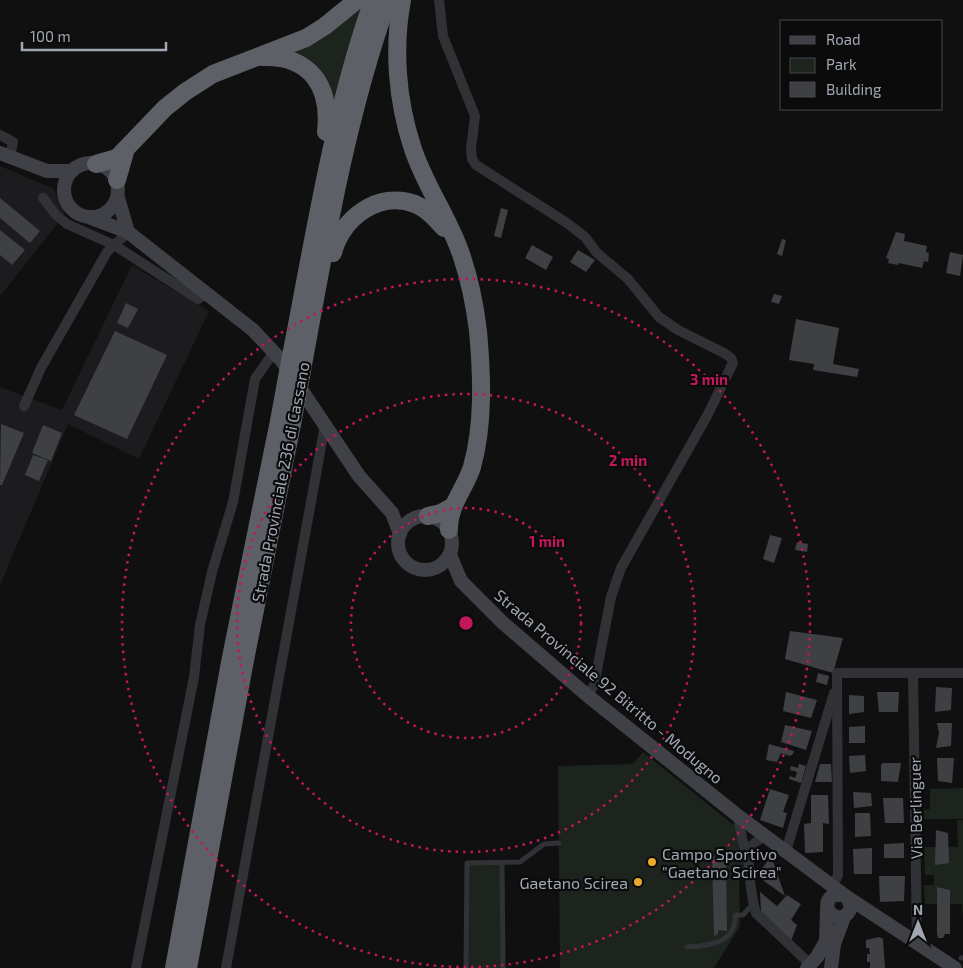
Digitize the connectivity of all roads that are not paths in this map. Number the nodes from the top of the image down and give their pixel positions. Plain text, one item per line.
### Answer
1 (357, 0) edge
2 (373, 0) edge
3 (388, 0) edge
4 (402, 0) edge
5 (439, 0) edge
6 (252, 57) junction
7 (0, 135) edge
8 (125, 152) junction
9 (5, 155) edge
10 (96, 164) junction
11 (72, 171) junction
12 (47, 172) junction
13 (117, 189) junction
14 (64, 191) junction
15 (43, 198) dead end
16 (90, 218) junction
17 (128, 232) junction
18 (114, 245) junction
19 (462, 256) junction
20 (308, 270) junction
21 (206, 293) junction
22 (274, 352) junction
23 (301, 376) junction
24 (24, 406) dead end
25 (286, 423) junction
26 (325, 425) junction
27 (452, 507) junction
28 (392, 513) junction
29 (422, 517) junction
30 (449, 530) junction
31 (400, 534) junction
32 (450, 555) junction
33 (429, 570) junction
34 (461, 581) junction
35 (913, 673) junction
36 (963, 673) edge
37 (837, 678) junction
38 (588, 696) junction
39 (737, 815) junction
40 (765, 837) junction
41 (559, 843) dead end
42 (786, 850) junction
43 (502, 863) junction
44 (750, 869) junction
45 (829, 883) junction
46 (753, 904) junction
47 (846, 905) junction
48 (827, 906) junction
49 (180, 937) junction
50 (917, 943) junction
51 (687, 947) dead end
52 (960, 961) edge
53 (809, 966) edge
54 (136, 968) edge
55 (168, 968) edge
56 (174, 968) edge
57 (188, 968) edge
58 (226, 968) edge
59 (466, 968) edge
60 (503, 968) edge
61 (831, 968) edge

1 - 6 highway
2 - 20 highway, Strada Provinciale 236 di Cassano
3 - 23 highway, Strada Provinciale 236 di Cassano
4 - 19 highway
5 - 38 street
6 - 8 highway
6 - 20 highway
7 - 9 street
8 - 10 highway
8 - 13 highway
9 - 12 main road
10 - 11 main road
10 - 13 main road
11 - 12 main road
11 - 14 main road
12 - 14 main road
13 - 16 main road
13 - 17 main road
14 - 16 main road
15 - 18 street
16 - 17 main road
17 - 18 street
17 - 21 main road
18 - 21 street
18 - 24 street
19 - 23 highway
19 - 27 highway
20 - 25 highway, Strada Provinciale 236 di Cassano, bridge
21 - 22 main road
22 - 26 main road
22 - 54 street
23 - 25 highway, Strada Provinciale 236 di Cassano, bridge
25 - 49 highway, Strada Provinciale 236 di Cassano
25 - 57 highway, Strada Provinciale 236 di Cassano
26 - 28 main road
26 - 58 street
27 - 29 highway
27 - 30 highway
28 - 29 main road
28 - 31 main road
29 - 30 main road
29 - 31 main road
30 - 32 main road
31 - 33 main road
32 - 33 main road
32 - 34 main road
33 - 34 main road
34 - 38 main road, Strada Provinciale 92 Bitritto - Modugno
35 - 36 street
35 - 37 street
35 - 50 street, Via Berlinguer
37 - 42 street
37 - 45 street
38 - 39 main road, Strada Provinciale 92 Bitritto - Modugno
39 - 40 main road, Strada Provinciale 92 Bitritto - Modugno
39 - 44 street
40 - 42 main road, Strada Provinciale 92 Bitritto - Modugno
40 - 44 street
41 - 43 lane
42 - 45 main road, Strada Provinciale 92 Bitritto - Modugno
43 - 59 lane
43 - 60 lane
44 - 46 street
45 - 47 main road, Strada Provinciale 92 Bitritto - Modugno
45 - 48 main road
46 - 51 lane
46 - 53 street
47 - 48 main road
47 - 48 main road
47 - 50 main road
47 - 61 main road
48 - 53 main road
49 - 55 highway
49 - 56 highway, Strada Provinciale 236 di Cassano
50 - 52 main road

